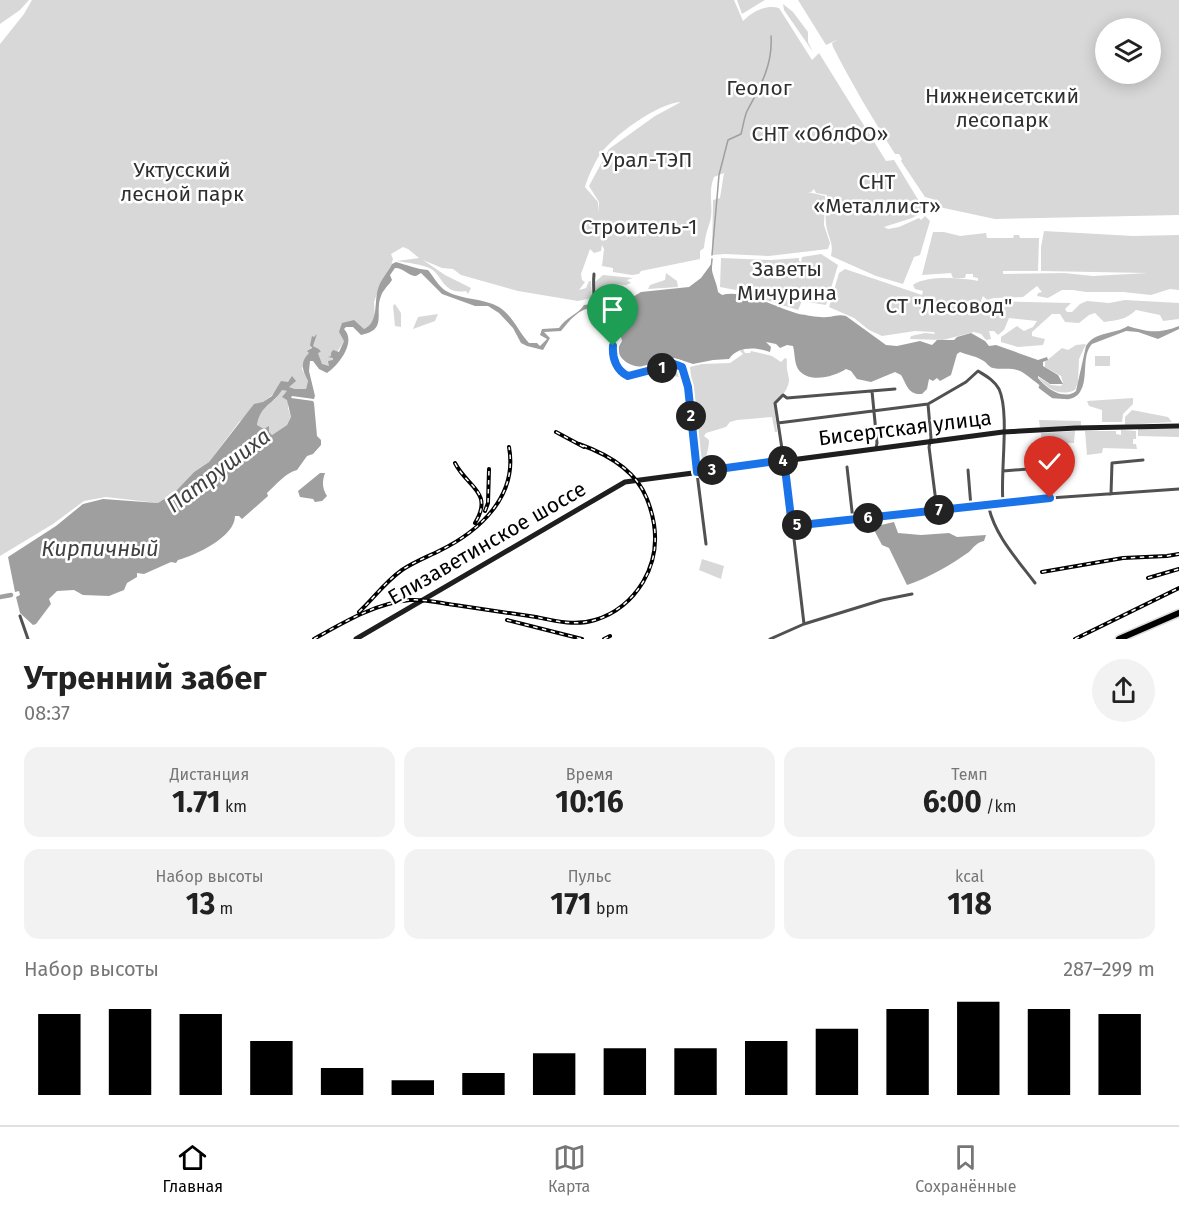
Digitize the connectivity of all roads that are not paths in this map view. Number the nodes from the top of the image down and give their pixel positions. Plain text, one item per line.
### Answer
1 (594, 274) dead end
2 (895, 389) dead end
3 (872, 391) junction
4 (928, 404) junction
5 (874, 411) junction
6 (778, 423) junction
7 (1179, 426) edge
8 (1003, 432) junction
9 (929, 442) junction
10 (876, 449) junction
11 (784, 460) junction
12 (1143, 460) dead end
13 (847, 467) dead end
14 (1040, 468) dead end
15 (968, 470) dead end
16 (1003, 471) junction
17 (697, 472) junction
18 (637, 480) joint
19 (1179, 489) edge
20 (1111, 494) junction
21 (1003, 502) junction
22 (988, 504) junction
23 (971, 507) junction
24 (937, 510) junction
25 (853, 520) junction
26 (792, 526) junction
27 (706, 544) dead end
28 (1035, 583) dead end
29 (912, 594) dead end
30 (1179, 613) edge
31 (20, 616) dead end
32 (804, 624) junction
33 (27, 639) edge
34 (356, 639) edge
35 (770, 639) edge
36 (1119, 639) edge

1 - 17 street
2 - 3 street
3 - 5 street
3 - 6 street
4 - 5 street
4 - 8 street
4 - 9 street
5 - 6 street
5 - 10 street
6 - 11 street
7 - 8 main road, Бисертская улица
8 - 9 main road, Бисертская улица
8 - 16 street
9 - 10 main road, Бисертская улица
9 - 24 street
10 - 11 main road, Бисертская улица
11 - 17 main road, Бисертская улица
11 - 26 street
12 - 20 street
13 - 25 street
14 - 16 street
15 - 23 street
16 - 21 street
17 - 18 main road, Бисертская улица
17 - 27 street
18 - 34 main road, Елизаветинское шоссе
19 - 20 street
20 - 21 street
21 - 22 street
22 - 23 street
22 - 28 street
23 - 24 street
24 - 25 street
25 - 26 street
26 - 32 street
29 - 32 street
30 - 36 main road
31 - 33 street
32 - 35 street

